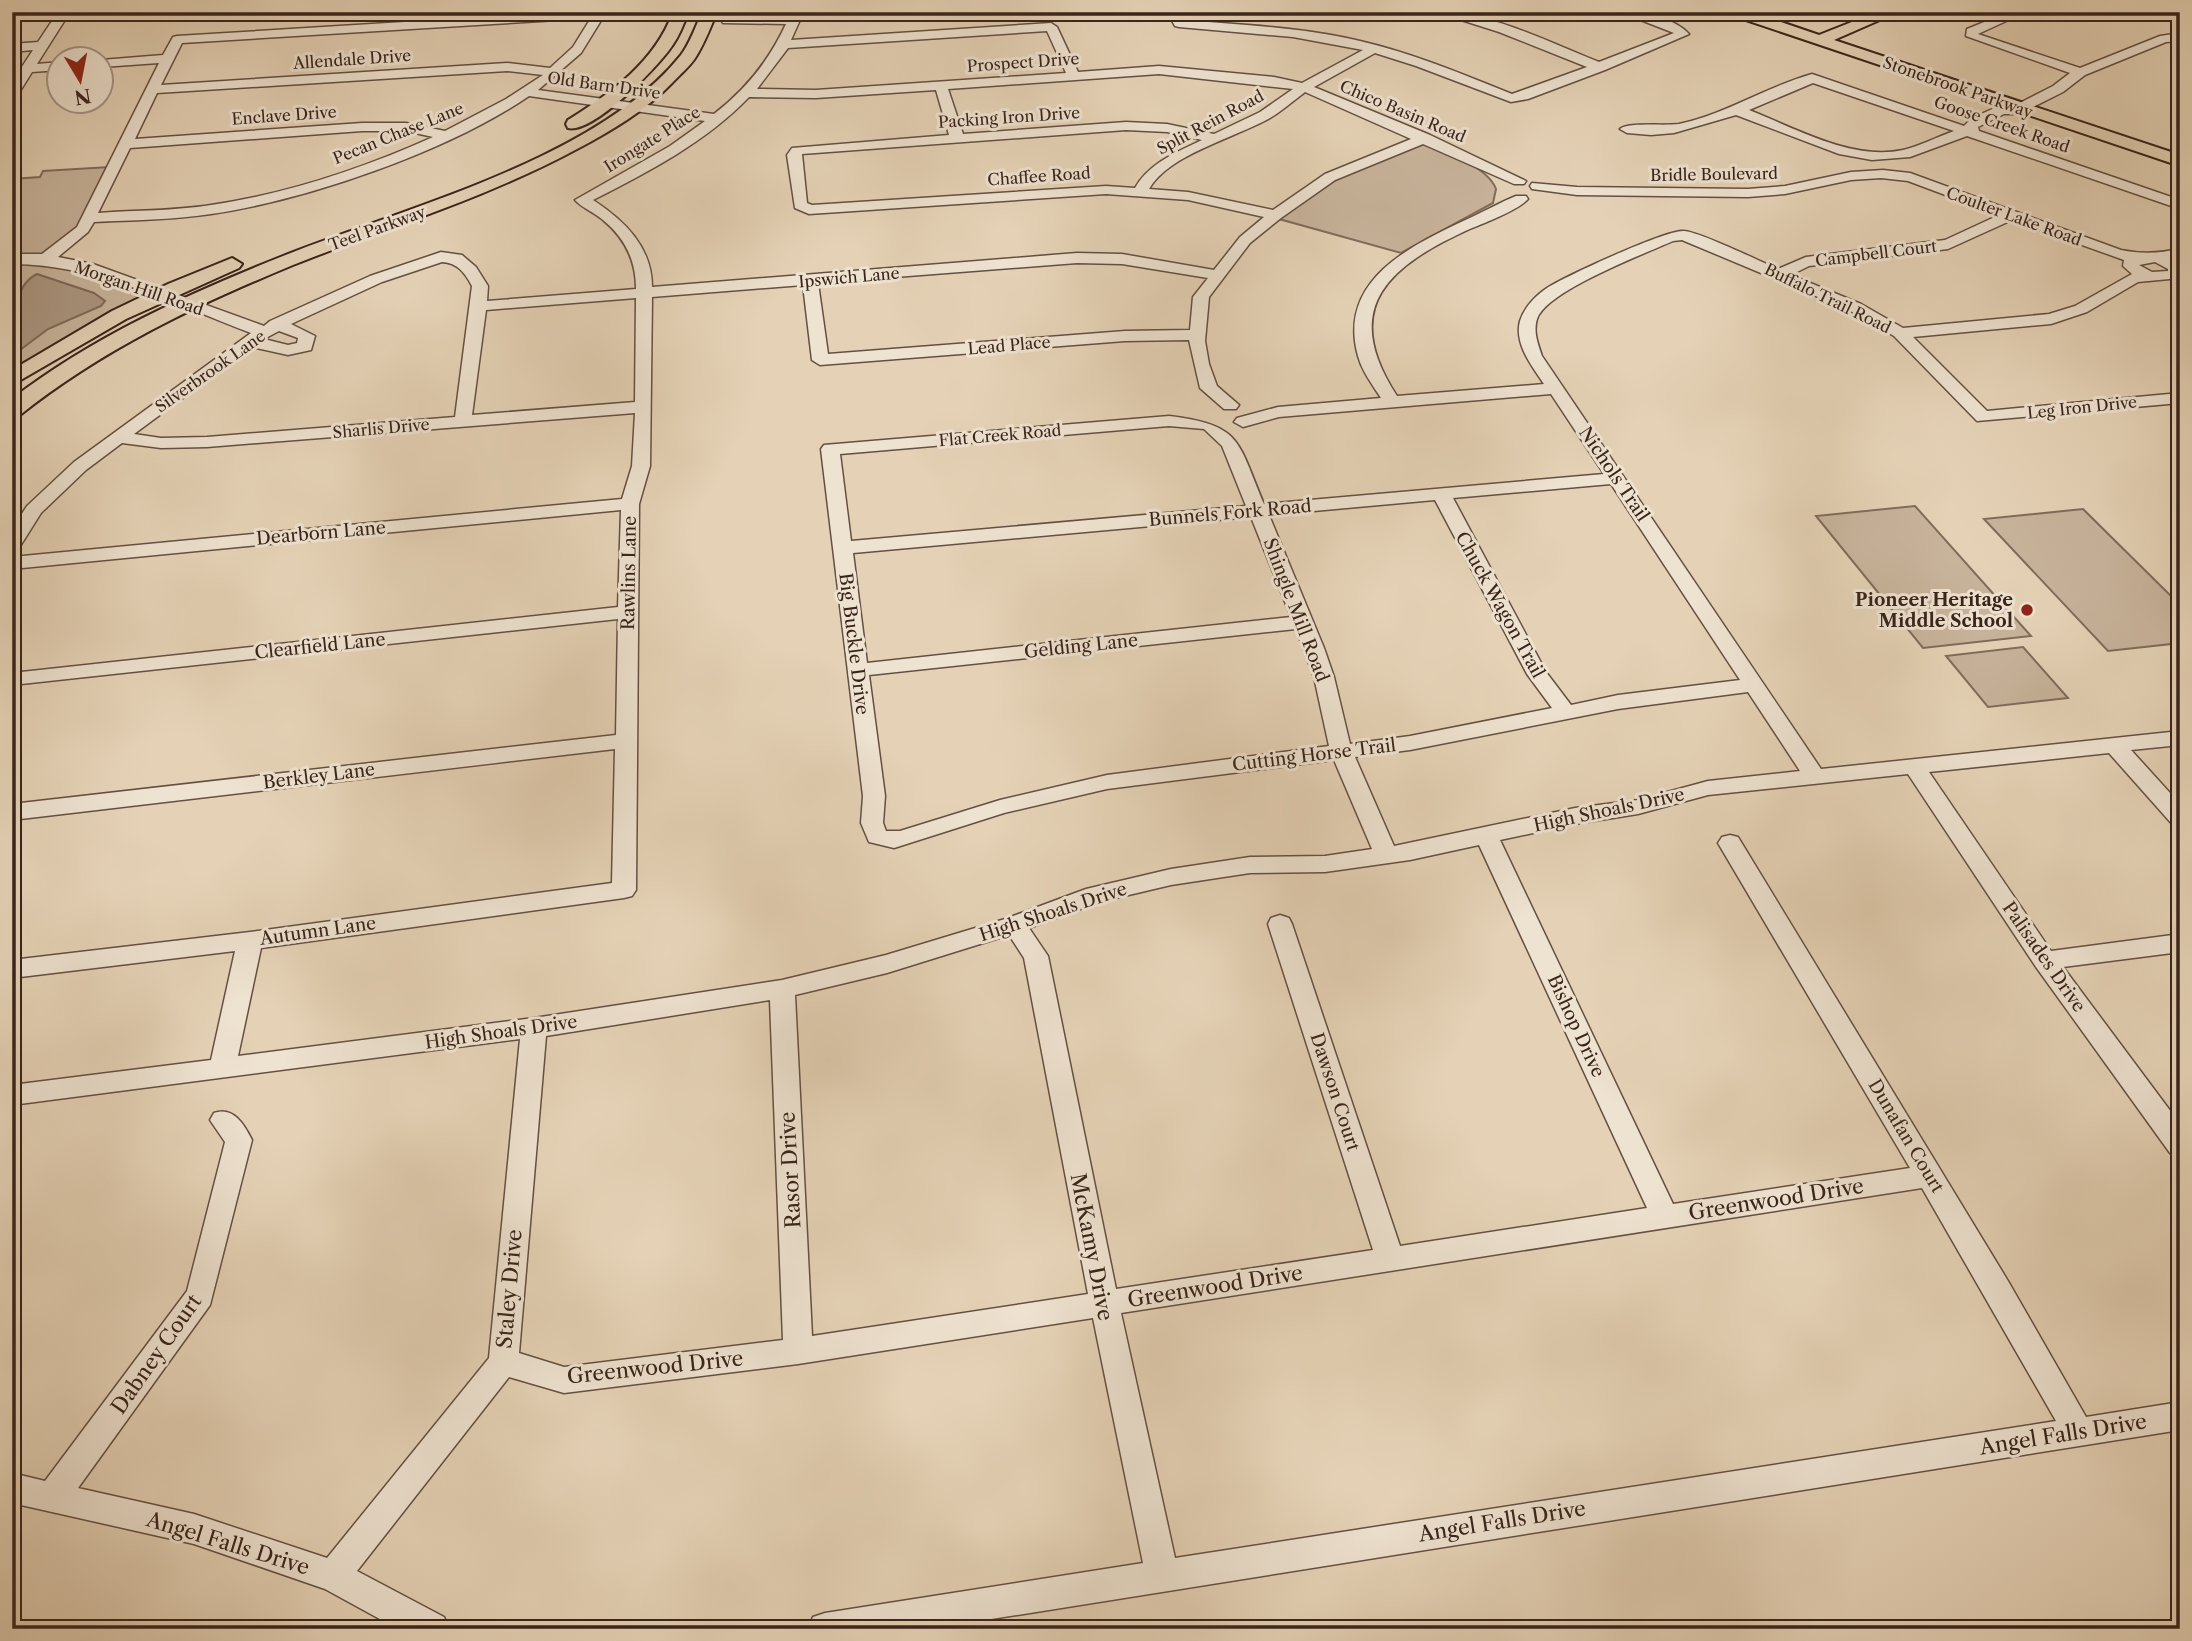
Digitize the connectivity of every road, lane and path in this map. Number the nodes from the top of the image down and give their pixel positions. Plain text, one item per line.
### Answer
1 (64, 12) edge
2 (681, 12) edge
3 (1626, 12) edge
4 (1735, 12) edge
5 (1773, 12) edge
6 (1891, 12) edge
7 (2020, 12) edge
8 (1450, 13) edge
9 (718, 16) edge
10 (1176, 17) edge
11 (1815, 23) junction
12 (1792, 31) junction
13 (1837, 34) junction
14 (2180, 37) edge
15 (1820, 40) junction
16 (786, 44) junction
17 (42, 46) junction
18 (12, 48) edge
19 (1374, 49) junction
20 (168, 59) junction
21 (116, 62) edge
22 (46, 67) edge
23 (1601, 67) junction
24 (28, 68) junction
25 (553, 72) junction
26 (2080, 72) junction
27 (1074, 76) junction
28 (941, 86) junction
29 (1304, 88) junction
30 (153, 89) junction
31 (528, 92) junction
32 (12, 93) edge
33 (745, 93) junction
34 (2037, 100) junction
35 (606, 102) junction
36 (634, 107) junction
37 (2017, 109) junction
38 (1735, 110) junction
39 (717, 119) junction
40 (1626, 129) dead end
41 (1967, 130) junction
42 (444, 135) junction
43 (957, 138) junction
44 (1212, 138) junction
45 (1425, 138) junction
46 (125, 144) junction
47 (2180, 146) edge
48 (1844, 151) junction
49 (1874, 156) junction
50 (2180, 161) edge
51 (1854, 167) junction
52 (1904, 167) junction
53 (1488, 169) junction
54 (1881, 174) joint
55 (1519, 181) junction
56 (1498, 189) junction
57 (1140, 191) junction
58 (1537, 191) junction
59 (1521, 199) junction
60 (582, 200) joint
61 (2180, 205) edge
62 (804, 208) joint
63 (1495, 210) junction
64 (1276, 215) junction
65 (2011, 215) junction
66 (88, 218) junction
67 (1684, 235) joint
68 (12, 259) edge
69 (46, 259) junction
70 (2133, 266) junction
71 (2174, 266) edge
72 (1780, 274) junction
73 (1218, 275) junction
74 (810, 280) junction
75 (160, 293) junction
76 (644, 294) junction
77 (186, 305) junction
78 (480, 306) junction
79 (263, 332) junction
80 (1900, 333) junction
81 (1198, 335) junction
82 (12, 379) edge
83 (1209, 388) junction
84 (1555, 388) junction
85 (2180, 398) edge
86 (1392, 402) junction
87 (644, 407) junction
88 (12, 410) edge
89 (1278, 412) joint
90 (1203, 415) junction
91 (1983, 417) joint
92 (1235, 421) junction
93 (463, 422) junction
94 (117, 437) junction
95 (831, 449) joint
96 (1618, 478) junction
97 (1441, 493) junction
98 (630, 504) junction
99 (1258, 510) junction
100 (12, 544) edge
101 (842, 548) junction
102 (12, 563) edge
103 (628, 612) junction
104 (1303, 622) junction
105 (858, 670) junction
106 (12, 679) edge
107 (1756, 684) junction
108 (1566, 712) junction
109 (2180, 738) edge
110 (626, 741) junction
111 (2114, 745) junction
112 (1342, 752) junction
113 (1913, 765) junction
114 (1815, 776) junction
115 (12, 812) edge
116 (2180, 819) edge
117 (1486, 836) junction
118 (877, 837) joint
119 (1730, 843) dead end
120 (1386, 855) junction
121 (624, 890) joint
122 (1280, 924) dead end
123 (1014, 925) junction
124 (250, 941) junction
125 (2180, 943) edge
126 (2045, 961) junction
127 (12, 969) edge
128 (782, 989) junction
129 (534, 1028) junction
130 (222, 1068) junction
131 (12, 1095) edge
132 (222, 1120) dead end
133 (2180, 1145) edge
134 (1929, 1175) junction
135 (1665, 1216) junction
136 (1390, 1259) junction
137 (1104, 1303) junction
138 (798, 1351) junction
139 (503, 1362) junction
140 (2180, 1416) edge
141 (2078, 1432) junction
142 (12, 1488) edge
143 (53, 1496) junction
144 (1162, 1574) junction
145 (332, 1576) junction
146 (432, 1629) edge
147 (825, 1629) edge

1 - 17 street
2 - 35 main road, Teel Parkway
3 - 23 street
4 - 12 main road, Stonebrook Parkway
5 - 11 main road, Stonebrook Parkway
6 - 13 main road
7 - 26 street
8 - 23 street
9 - 16 street
9 - 36 main road, Teel Parkway
10 - 19 street
11 - 12 main road
11 - 13 main road, Stonebrook Parkway
12 - 15 main road, Stonebrook Parkway
13 - 15 main road
13 - 34 main road, Stonebrook Parkway
14 - 26 street
15 - 37 main road, Stonebrook Parkway
16 - 27 street
16 - 33 street, Irongate Place
17 - 18 street
17 - 24 street
19 - 23 street
19 - 29 street, Split Rein Road
20 - 21 street
20 - 25 street, Pecan Chase Lane
20 - 30 street
22 - 24 street
24 - 32 street
25 - 30 street, Allendale Drive
25 - 31 street, Pecan Chase Lane
26 - 34 street
27 - 28 street, Prospect Drive
27 - 29 street, Prospect Drive
28 - 33 street, Prospect Drive
28 - 43 street
29 - 44 street, Split Rein Road
29 - 45 street, Chico Basin Road
30 - 46 street
31 - 35 street, Old Barn Drive
31 - 42 street, Pecan Chase Lane
33 - 39 street, Irongate Place
34 - 37 street
34 - 47 main road, Stonebrook Parkway
35 - 36 street, Old Barn Drive
35 - 75 main road, Teel Parkway
36 - 39 street, Old Barn Drive
36 - 77 main road, Teel Parkway
37 - 41 street
37 - 50 main road, Stonebrook Parkway
38 - 40 street
38 - 41 street, Goose Creek Road
38 - 48 street
39 - 60 street, Irongate Place
41 - 52 street
41 - 61 street, Goose Creek Road
42 - 46 street, Enclave Drive
42 - 66 street, Pecan Chase Lane
43 - 44 street, Packing Iron Drive
43 - 62 street, Packing Iron Drive
44 - 57 street, Split Rein Road
45 - 53 street, Chico Basin Road
45 - 64 street
46 - 66 street
48 - 49 street
48 - 51 street
49 - 51 street
49 - 52 street
51 - 54 street, Bridle Boulevard
51 - 58 street, Bridle Boulevard
52 - 54 street, Coulter Lake Road
52 - 65 street, Coulter Lake Road
53 - 55 street, Chico Basin Road
53 - 56 street
55 - 56 street
55 - 58 street, Chico Basin Road
56 - 59 street
56 - 63 street
57 - 62 street, Chaffee Road
57 - 64 street, Chaffee Road
58 - 59 street, Bridle Boulevard
59 - 63 street
60 - 76 street, Rawlins Lane
63 - 86 street
64 - 73 street
65 - 70 street, Coulter Lake Road
65 - 72 street, Campbell Court
66 - 69 street
67 - 72 street, Buffalo Trail Road
67 - 84 street, Nichols Trail
68 - 69 street, Morgan Hill Road
69 - 75 street, Morgan Hill Road
70 - 71 street, Coulter Lake Road
70 - 80 street
72 - 80 street, Buffalo Trail Road
73 - 74 street, Ipswich Lane
73 - 81 street
74 - 76 street, Ipswich Lane
74 - 81 street, Lead Place
75 - 77 street, Morgan Hill Road
75 - 82 main road, Teel Parkway
76 - 78 street, Ipswich Lane
76 - 87 street, Rawlins Lane
77 - 79 street, Morgan Hill Road
77 - 88 main road, Teel Parkway
78 - 79 street, Silverbrook Lane
78 - 93 street
79 - 94 street, Silverbrook Lane
80 - 91 street, Buffalo Trail Road
81 - 83 street
83 - 90 street
83 - 92 street, Shingle Mill Road
84 - 86 street
84 - 96 street, Nichols Trail
85 - 91 street, Leg Iron Drive
86 - 89 street
87 - 93 street, Sharlis Drive
87 - 98 street, Rawlins Lane
89 - 92 street
90 - 92 street, Shingle Mill Road
90 - 92 street, Flat Creek Road
90 - 95 street, Flat Creek Road
92 - 99 street, Shingle Mill Road
93 - 94 street, Sharlis Drive
94 - 100 street, Silverbrook Lane
95 - 101 street, Big Buckle Drive
96 - 97 street, Bunnels Fork Road
96 - 107 street, Nichols Trail
97 - 99 street, Bunnels Fork Road
97 - 108 street, Chuck Wagon Trail
98 - 102 street, Dearborn Lane
98 - 103 street, Rawlins Lane
99 - 101 street, Bunnels Fork Road
99 - 104 street, Shingle Mill Road
101 - 105 street, Big Buckle Drive
103 - 106 street, Clearfield Lane
103 - 110 street, Rawlins Lane
104 - 105 street, Gelding Lane
104 - 112 street, Shingle Mill Road
105 - 118 street, Big Buckle Drive
107 - 108 street, Cutting Horse Trail
107 - 114 street, Nichols Trail
108 - 112 street, Cutting Horse Trail
109 - 111 street, High Shoals Drive
110 - 115 street, Berkley Lane
110 - 121 street, Rawlins Lane
111 - 113 street, High Shoals Drive
111 - 116 street
112 - 118 street, Cutting Horse Trail
112 - 120 street, Shingle Mill Road
113 - 114 street, High Shoals Drive
113 - 126 street, Palisades Drive
114 - 117 street, High Shoals Drive
117 - 120 street, High Shoals Drive
117 - 135 street, Bishop Drive
119 - 134 street, Dunafan Court
120 - 123 street, High Shoals Drive
121 - 124 street, Autumn Lane
122 - 136 street, Dawson Court
123 - 128 street, High Shoals Drive
123 - 137 street, McKamy Drive
124 - 127 street, Autumn Lane
124 - 130 street
125 - 126 street
126 - 133 street, Palisades Drive
128 - 129 street, High Shoals Drive
128 - 138 street, Rasor Drive
129 - 130 street, High Shoals Drive
129 - 139 street, Staley Drive
130 - 131 street, High Shoals Drive
132 - 143 street, Dabney Court
134 - 135 street, Greenwood Drive
134 - 141 street, Dunafan Court
135 - 136 street, Greenwood Drive
136 - 137 street, Greenwood Drive
137 - 138 street, Greenwood Drive
137 - 144 street, McKamy Drive
138 - 139 street, Greenwood Drive
139 - 145 street, Staley Drive
140 - 141 street, Angel Falls Drive
141 - 144 street, Angel Falls Drive
142 - 143 street, Angel Falls Drive
143 - 145 street, Angel Falls Drive
144 - 147 street, Angel Falls Drive
145 - 146 street, Angel Falls Drive

